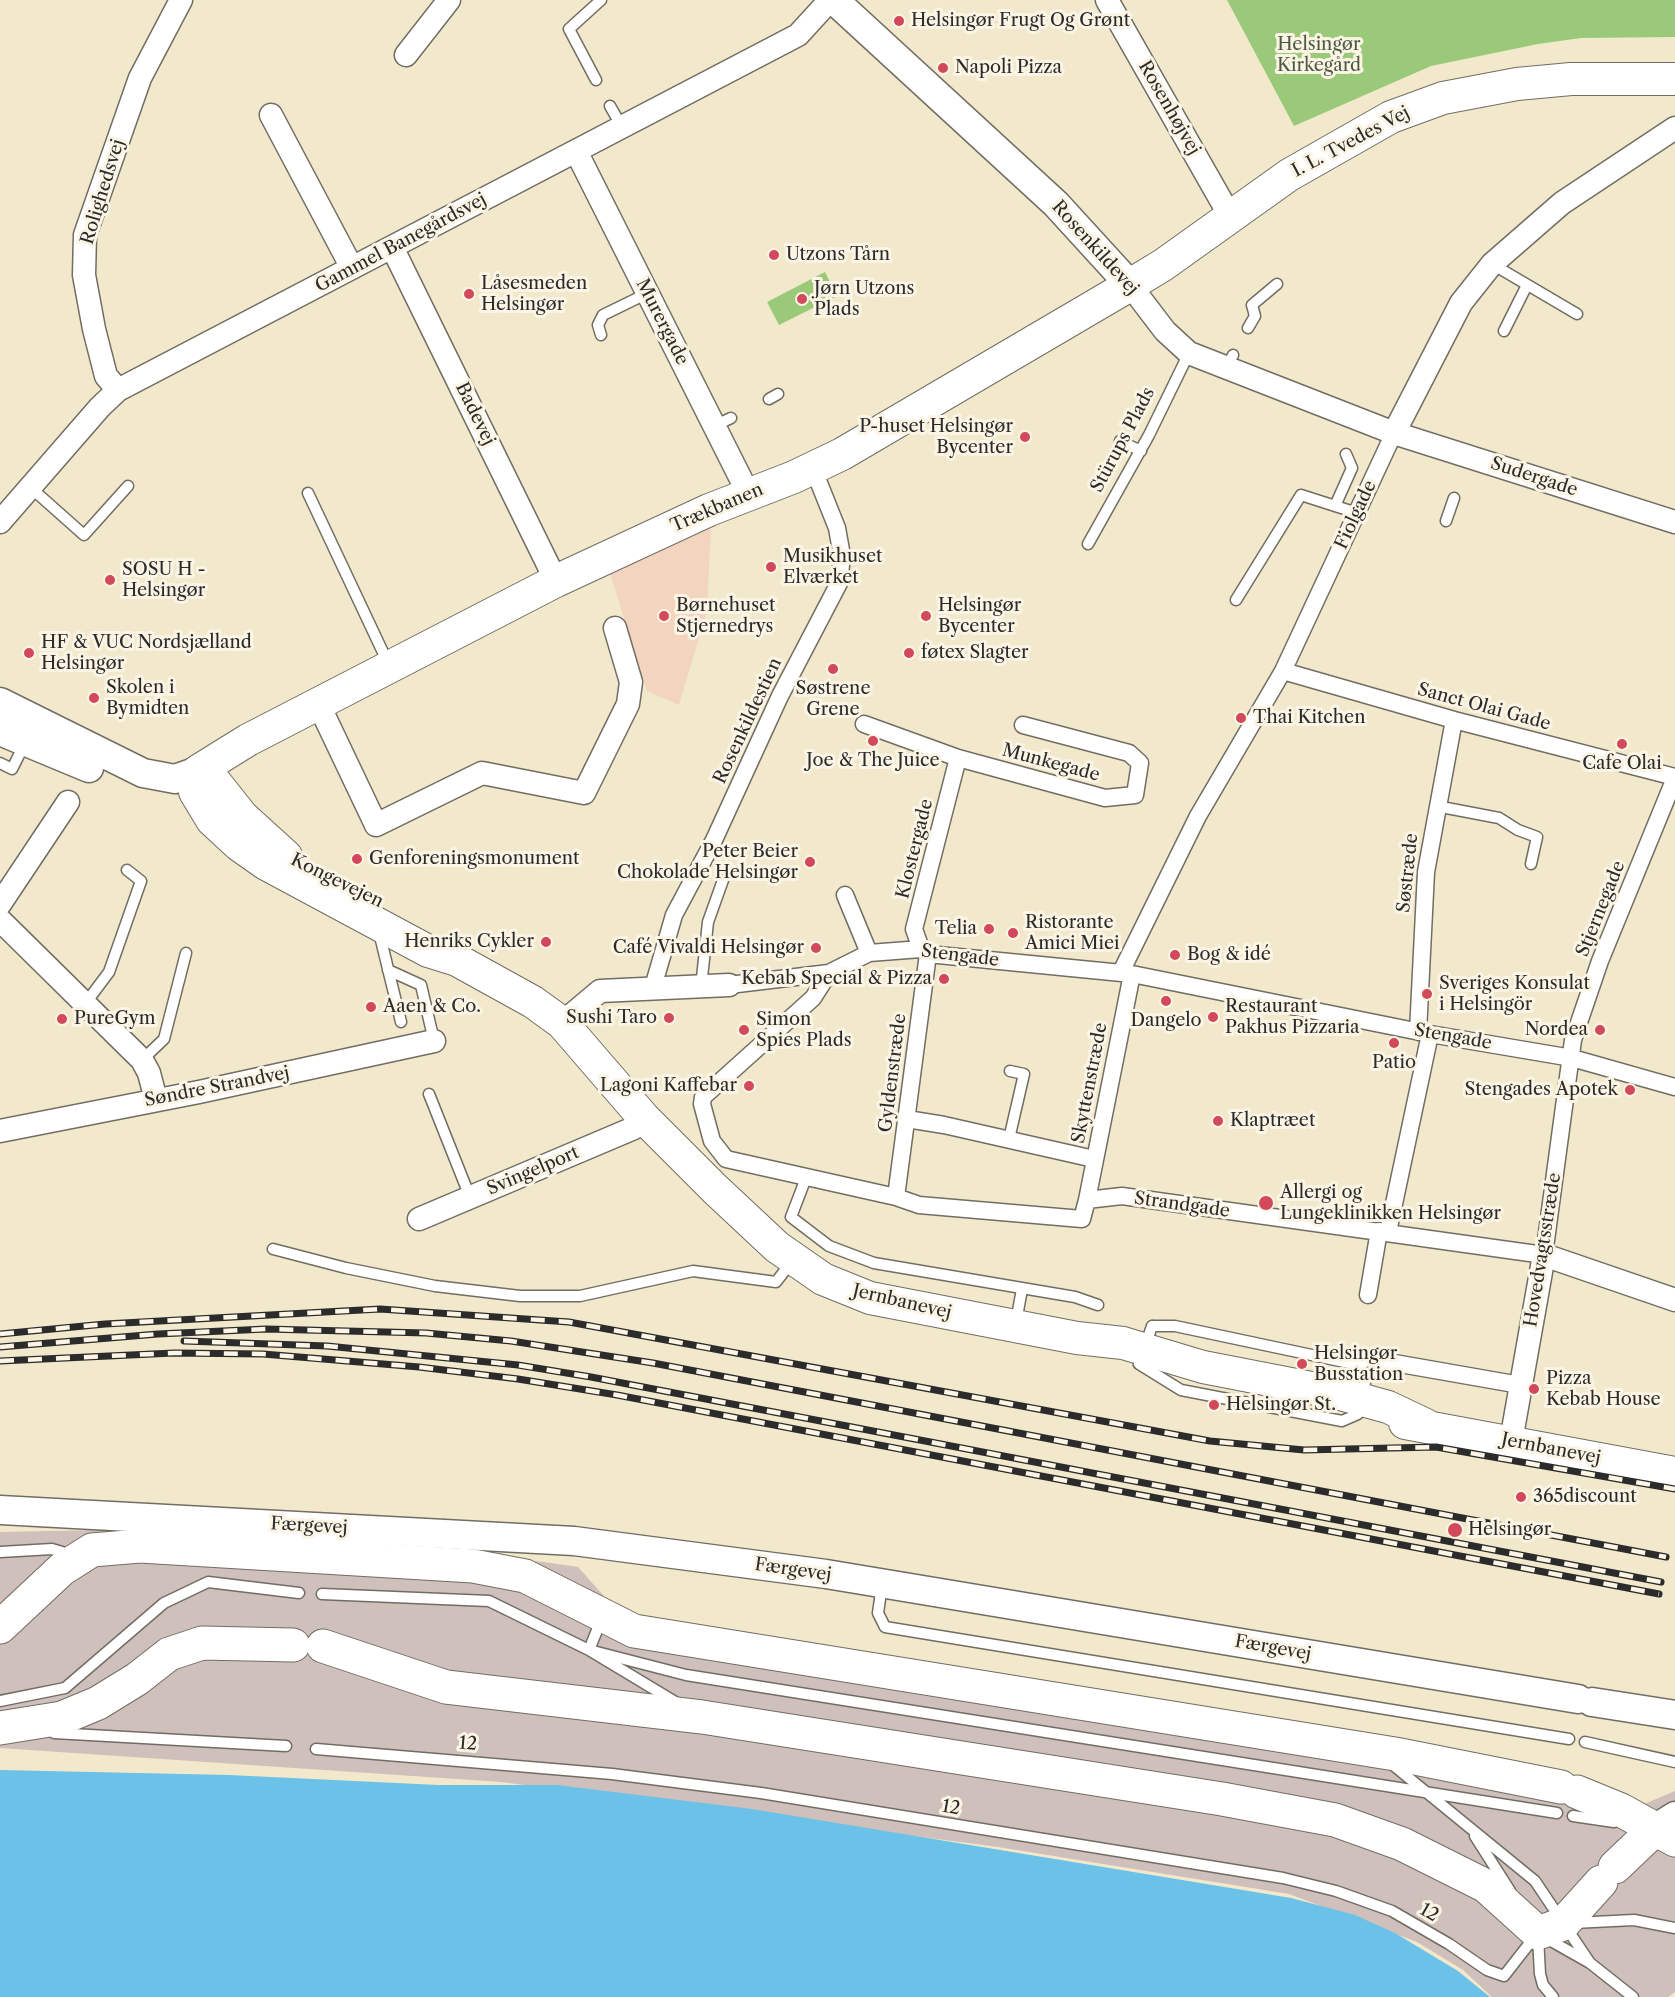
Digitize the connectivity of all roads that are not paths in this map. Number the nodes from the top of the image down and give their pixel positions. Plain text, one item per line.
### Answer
1 (181, 0) edge
2 (449, 0) edge
3 (601, 0) edge
4 (832, 0) edge
5 (1107, 0) edge
6 (406, 55) dead end
7 (1675, 79) edge
8 (596, 80) dead end
9 (610, 106) dead end
10 (271, 115) dead end
11 (622, 127) junction
12 (1675, 128) edge
13 (576, 151) junction
14 (1230, 216) junction
15 (392, 248) junction
16 (1492, 264) junction
17 (352, 268) junction
18 (1277, 284) dead end
19 (1130, 285) junction
20 (1527, 285) junction
21 (648, 293) junction
22 (1577, 314) dead end
23 (1248, 328) dead end
24 (1504, 331) dead end
25 (601, 335) dead end
26 (1189, 353) junction
27 (118, 390) junction
28 (1394, 433) junction
29 (1120, 441) dead end
30 (1141, 451) junction
31 (1346, 454) dead end
32 (813, 468) junction
33 (128, 486) dead end
34 (30, 487) junction
35 (748, 493) junction
36 (308, 494) dead end
37 (1454, 498) dead end
38 (1335, 506) junction
39 (1357, 513) junction
40 (1446, 521) dead end
41 (0, 522) edge
42 (1675, 522) edge
43 (1088, 544) dead end
44 (556, 581) junction
45 (1236, 600) dead end
46 (615, 628) dead end
47 (389, 666) junction
48 (1283, 671) junction
49 (0, 702) edge
50 (307, 710) junction
51 (1454, 720) junction
52 (864, 724) dead end
53 (1023, 725) dead end
54 (0, 730) edge
55 (26, 742) junction
56 (958, 758) junction
57 (0, 763) edge
58 (1675, 778) edge
59 (202, 782) junction
60 (68, 802) dead end
61 (1436, 806) junction
62 (1531, 864) dead end
63 (127, 870) dead end
64 (723, 880) dead end
65 (845, 895) dead end
66 (0, 904) edge
67 (0, 920) edge
68 (377, 924) junction
69 (186, 952) dead end
70 (869, 952) junction
71 (924, 952) junction
72 (442, 955) junction
73 (388, 970) junction
74 (829, 973) junction
75 (1126, 973) junction
76 (729, 986) joint
77 (653, 987) junction
78 (701, 987) junction
79 (85, 1004) junction
80 (401, 1022) dead end
81 (562, 1023) junction
82 (1424, 1033) junction
83 (434, 1041) joint
84 (1572, 1058) junction
85 (142, 1060) junction
86 (1010, 1071) dead end
87 (1675, 1087) edge
88 (429, 1094) dead end
89 (156, 1100) junction
90 (644, 1118) junction
91 (907, 1119) junction
92 (0, 1131) edge
93 (1009, 1139) junction
94 (1094, 1159) junction
95 (806, 1178) junction
96 (470, 1197) junction
97 (896, 1197) junction
98 (1087, 1200) junction
99 (419, 1219) dead end
100 (1384, 1231) junction
101 (273, 1249) dead end
102 (1544, 1255) junction
103 (793, 1260) junction
104 (1022, 1289) junction
105 (1368, 1295) dead end
106 (1675, 1300) edge
107 (1098, 1305) dead end
108 (1016, 1326) junction
109 (1141, 1357) junction
110 (1354, 1364) junction
111 (1520, 1384) junction
112 (1360, 1407) junction
113 (1511, 1441) junction
114 (1675, 1473) edge
115 (0, 1510) edge
116 (0, 1552) edge
117 (81, 1557) junction
118 (882, 1584) junction
119 (299, 1593) dead end
120 (322, 1594) dead end
121 (603, 1615) junction
122 (0, 1627) edge
123 (589, 1650) junction
124 (0, 1701) edge
125 (1675, 1715) edge
126 (702, 1718) junction
127 (0, 1729) edge
128 (1569, 1738) dead end
129 (1585, 1742) dead end
130 (286, 1746) dead end
131 (316, 1749) dead end
132 (1377, 1751) junction
133 (1675, 1762) edge
134 (1429, 1793) junction
135 (1567, 1802) junction
136 (1469, 1826) junction
137 (1669, 1828) edge
138 (1675, 1928) edge
139 (1551, 1929) junction
140 (1590, 1963) junction
141 (1553, 1997) edge
142 (1633, 1997) edge

1 - 27 street, Rolighedsvej
2 - 6 street
3 - 8 lane
4 - 11 street, Gammel Banegårdsvej
4 - 19 street, Rosenkildevej
5 - 14 street, Rosenhøjvej
7 - 14 main road, I. L. Tvedes Vej
9 - 11 lane
10 - 17 street
11 - 13 street, Gammel Banegårdsvej
12 - 16 street, Fiolgade
13 - 15 street, Gammel Banegårdsvej
13 - 21 street, Murergade
14 - 19 main road, I. L. Tvedes Vej
15 - 17 street, Gammel Banegårdsvej
15 - 44 street, Badevej
16 - 20 lane
16 - 28 street, Fiolgade
17 - 27 street, Gammel Banegårdsvej
18 - 23 lane
19 - 26 street, Rosenkildevej
19 - 32 main road, Trækbanen
20 - 22 lane
20 - 24 lane
21 - 25 lane
21 - 35 street, Murergade
26 - 28 street, Rosenkildevej
26 - 30 lane, Stürups Plads
27 - 34 street, Gammel Banegårdsvej
28 - 39 street, Fiolgade
28 - 42 street, Sudergade
29 - 30 lane
30 - 43 lane, Stürups Plads
31 - 38 lane
32 - 35 main road, Trækbanen
32 - 77 street, Rosenkildestien
33 - 34 lane
34 - 41 street, Gammel Banegårdsvej
35 - 44 main road, Trækbanen
36 - 47 lane
37 - 40 lane
38 - 39 lane
38 - 45 lane
39 - 48 street, Fiolgade
44 - 47 main road, Trækbanen
46 - 50 street
47 - 50 main road, Trækbanen
48 - 51 street, Sanct Olai Gade
48 - 75 street, Fiolgade
49 - 59 street
50 - 59 main road, Trækbanen
51 - 58 street, Sanct Olai Gade
51 - 61 street, Søstræde
52 - 56 street
53 - 56 street, Munkegade
54 - 55 street
55 - 57 lane
55 - 59 street
56 - 71 street, Klostergade
58 - 84 street, Stjernegade
59 - 68 main road, Kongevejen
59 - 72 main road, Kongevejen
60 - 66 street
61 - 62 lane
61 - 82 street, Søstræde
63 - 79 lane
64 - 78 lane
65 - 70 street
67 - 79 street
68 - 72 main road, Kongevejen
68 - 73 lane
69 - 85 lane
70 - 71 street, Stengade
70 - 74 street, Stengade
71 - 75 street, Stengade
71 - 91 street, Gyldenstræde
72 - 81 main road, Kongevejen
73 - 80 lane
73 - 83 lane
74 - 76 street, Stengade
74 - 95 street
75 - 82 street, Stengade
75 - 94 street, Skyttenstræde
76 - 78 street, Stengade
77 - 78 street, Stengade
77 - 81 street, Stengade
79 - 85 street
81 - 90 main road, Kongevejen
82 - 84 street, Stengade
82 - 100 street, Søstræde
83 - 89 street, Søndre Strandvej
84 - 87 street, Stengade
84 - 102 street, Hovedvagtsstræde
85 - 89 street
86 - 93 lane
88 - 96 lane
89 - 92 street, Søndre Strandvej
90 - 96 street, Svingelport
90 - 103 main road, Jernbanevej
91 - 93 street
91 - 97 street, Gyldenstræde
93 - 94 street
94 - 98 street, Skyttenstræde
95 - 97 street
95 - 104 lane
96 - 99 street, Svingelport
97 - 98 street
98 - 100 street, Strandgade
100 - 102 street, Strandgade
100 - 105 street, Søstræde
101 - 103 lane
102 - 106 street, Strandgade
102 - 111 street, Hovedvagtsstræde
103 - 108 main road, Jernbanevej
104 - 107 lane
104 - 108 lane
108 - 109 main road, Jernbanevej
109 - 110 lane
109 - 112 main road, Jernbanevej
110 - 111 street
110 - 112 lane
111 - 113 street, Hovedvagtsstræde
112 - 113 main road, Jernbanevej
113 - 114 main road, Jernbanevej
115 - 118 street, Færgevej
116 - 117 lane
117 - 121 main road
117 - 122 main road
118 - 125 street, Færgevej
118 - 128 lane
119 - 124 lane
120 - 123 lane
121 - 123 lane
121 - 132 main road
123 - 126 lane
123 - 134 lane
126 - 127 main road
126 - 139 main road
127 - 130 lane
129 - 133 lane
131 - 139 lane, 12
132 - 134 lane
132 - 135 main road
134 - 135 lane
134 - 136 lane
135 - 137 main road
136 - 139 lane
136 - 139 lane
137 - 139 main road
138 - 139 lane
139 - 140 lane
139 - 140 lane
139 - 141 lane
140 - 142 lane

